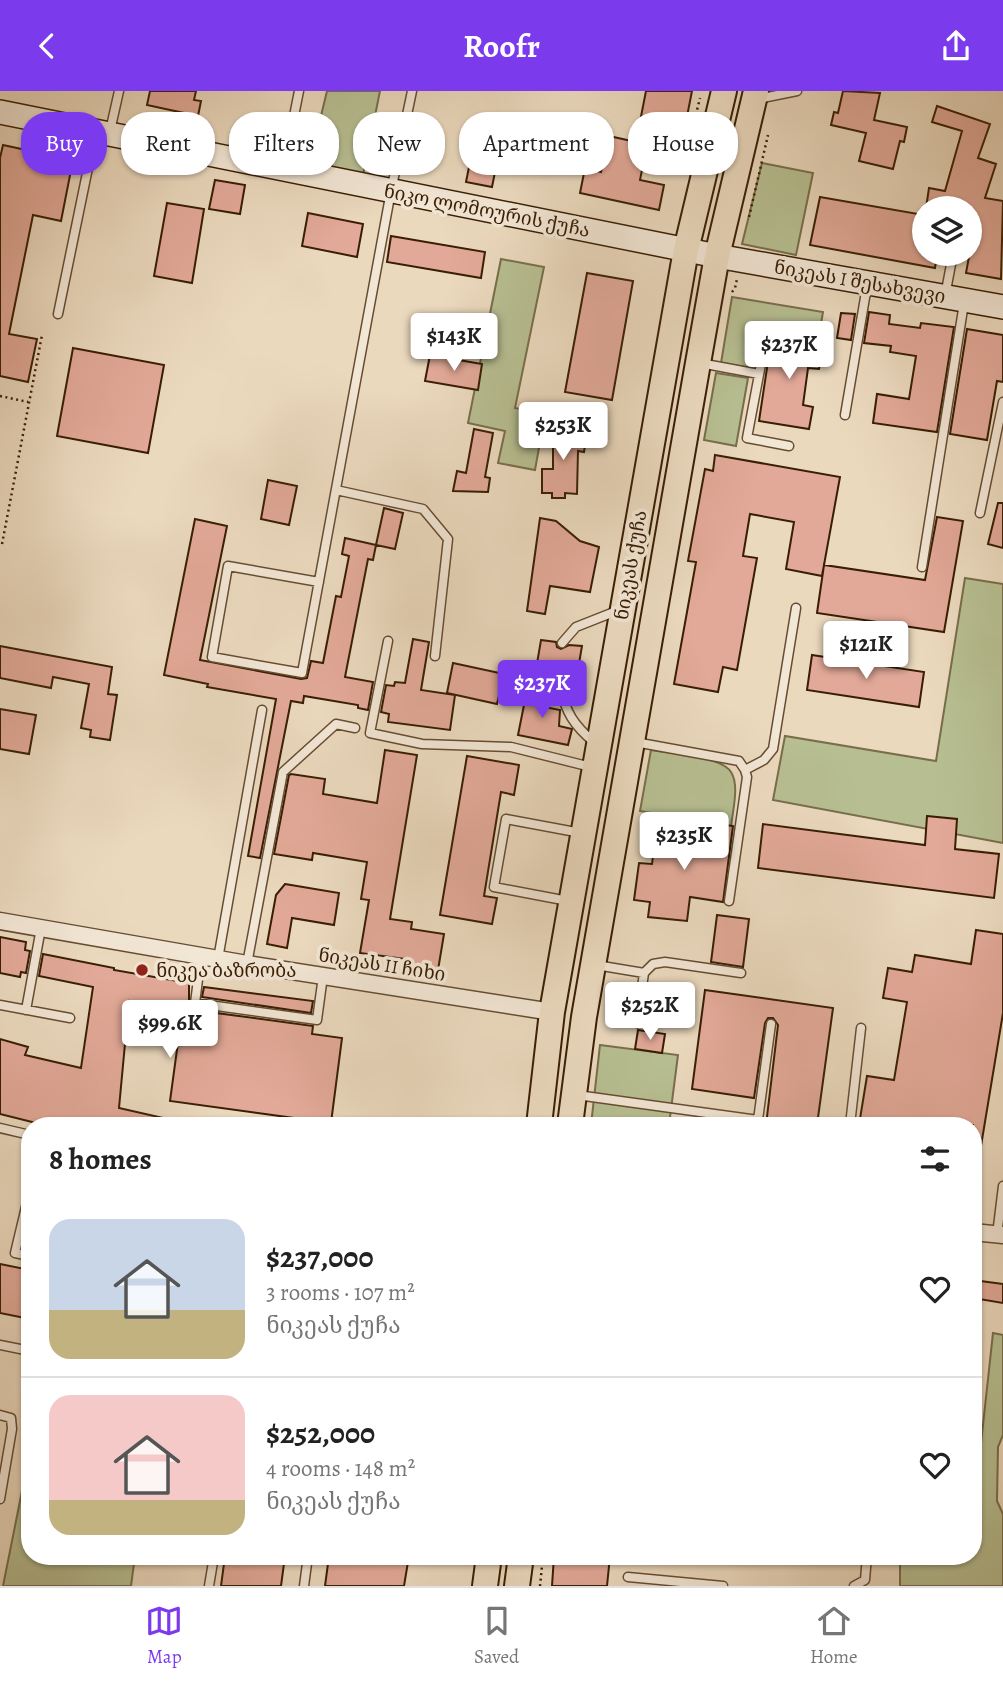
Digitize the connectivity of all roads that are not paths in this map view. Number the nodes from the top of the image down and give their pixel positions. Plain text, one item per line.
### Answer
1 (119, 91) edge
2 (299, 91) edge
3 (412, 91) edge
4 (724, 91) edge
5 (797, 91) edge
6 (755, 96) edge
7 (0, 112) edge
8 (295, 112) edge
9 (21, 116) edge
10 (107, 120) edge
11 (107, 133) edge
12 (229, 158) edge
13 (92, 175) edge
14 (313, 175) edge
15 (391, 191) junction
16 (686, 250) junction
17 (717, 256) junction
18 (954, 266) edge
19 (868, 283) junction
20 (955, 298) junction
21 (1003, 307) edge
22 (58, 314) dead end
23 (765, 343) dead end
24 (698, 363) junction
25 (759, 374) junction
26 (1003, 402) edge
27 (845, 415) dead end
28 (789, 446) dead end
29 (336, 490) junction
30 (981, 513) dead end
31 (922, 567) dead end
32 (319, 582) junction
33 (796, 608) dead end
34 (622, 609) junction
35 (388, 642) dead end
36 (562, 643) dead end
37 (435, 656) dead end
38 (559, 685) dead end
39 (262, 710) dead end
40 (355, 728) dead end
41 (632, 741) junction
42 (596, 756) junction
43 (745, 770) junction
44 (583, 833) junction
45 (729, 901) dead end
46 (571, 902) junction
47 (0, 921) edge
48 (41, 928) junction
49 (201, 956) junction
50 (218, 959) junction
51 (247, 964) junction
52 (593, 965) junction
53 (644, 973) junction
54 (741, 973) dead end
55 (323, 976) junction
56 (0, 1005) edge
57 (26, 1010) junction
58 (552, 1012) junction
59 (70, 1018) dead end
60 (637, 1023) dead end
61 (771, 1024) dead end
62 (861, 1028) dead end
63 (574, 1095) junction
64 (540, 1117) edge
65 (571, 1117) edge
66 (736, 1117) edge
67 (758, 1117) edge
68 (851, 1117) edge
69 (0, 1128) edge
70 (21, 1133) edge
71 (1003, 1186) edge
72 (21, 1228) edge
73 (982, 1233) edge
74 (1000, 1235) edge
75 (21, 1254) edge
76 (0, 1345) edge
77 (21, 1350) edge
78 (0, 1415) edge
79 (0, 1499) edge
80 (212, 1565) edge
81 (307, 1565) edge
82 (488, 1565) edge
83 (520, 1565) edge
84 (866, 1565) edge
85 (628, 1577) dead end
86 (209, 1586) edge
87 (304, 1586) edge
88 (485, 1586) edge
89 (517, 1586) edge
90 (723, 1586) edge
91 (854, 1586) edge

1 - 10 lane
2 - 8 lane
3 - 15 lane
4 - 16 main road, ნიკეას ქუჩა
5 - 6 lane
6 - 17 main road, ნიკეას ქუჩა
7 - 9 street, ნიკო ლომოურის ქუჩა
11 - 12 street, ნიკო ლომოურის ქუჩა
13 - 22 lane
14 - 15 street, ნიკო ლომოურის ქუჩა
15 - 16 street, ნიკო ლომოურის ქუჩა
15 - 29 lane
16 - 17 street, ნიკო ლომოურის ქუჩა
16 - 34 main road, ნიკეას ქუჩა
17 - 19 street, ნიკეას I შესახვევი
17 - 24 main road, ნიკეას ქუჩა
18 - 20 lane
19 - 20 street, ნიკეას I შესახვევი
19 - 27 lane
20 - 21 street, ნიკეას I შესახვევი
20 - 31 lane
23 - 25 lane
24 - 25 lane
24 - 41 main road, ნიკეას ქუჩა
25 - 28 lane
26 - 30 lane
29 - 32 lane
29 - 37 lane
32 - 32 lane
33 - 43 lane
34 - 36 lane
34 - 42 main road, ნიკეას ქუჩა
35 - 42 lane
38 - 42 lane
39 - 50 lane
40 - 51 lane
41 - 43 lane
41 - 52 main road, ნიკეას ქუჩა
42 - 44 main road, ნიკეას ქუჩა
43 - 45 lane
44 - 46 main road, ნიკეას ქუჩა
44 - 46 lane
46 - 58 main road, ნიკეას ქუჩა
47 - 48 street, ნიკეას II ჩიხი
48 - 49 street, ნიკეას II ჩიხი
48 - 57 lane
49 - 50 street, ნიკეას II ჩიხი
49 - 55 lane
50 - 51 street, ნიკეას II ჩიხი
51 - 55 street, ნიკეას II ჩიხი
52 - 53 lane
52 - 63 main road, ნიკეას ქუჩა
53 - 54 lane
53 - 60 lane
55 - 58 street, ნიკეას II ჩიხი
56 - 57 lane
57 - 59 lane
58 - 64 main road, ნიკეას ქუჩა
61 - 67 lane
62 - 68 lane
63 - 65 main road, ნიკეას ქუჩა
63 - 66 lane
69 - 70 lane
71 - 74 lane
72 - 75 lane
73 - 74 street
76 - 77 lane
78 - 79 lane
80 - 86 lane
81 - 87 lane
82 - 88 main road
83 - 89 main road
84 - 91 lane
85 - 90 lane

